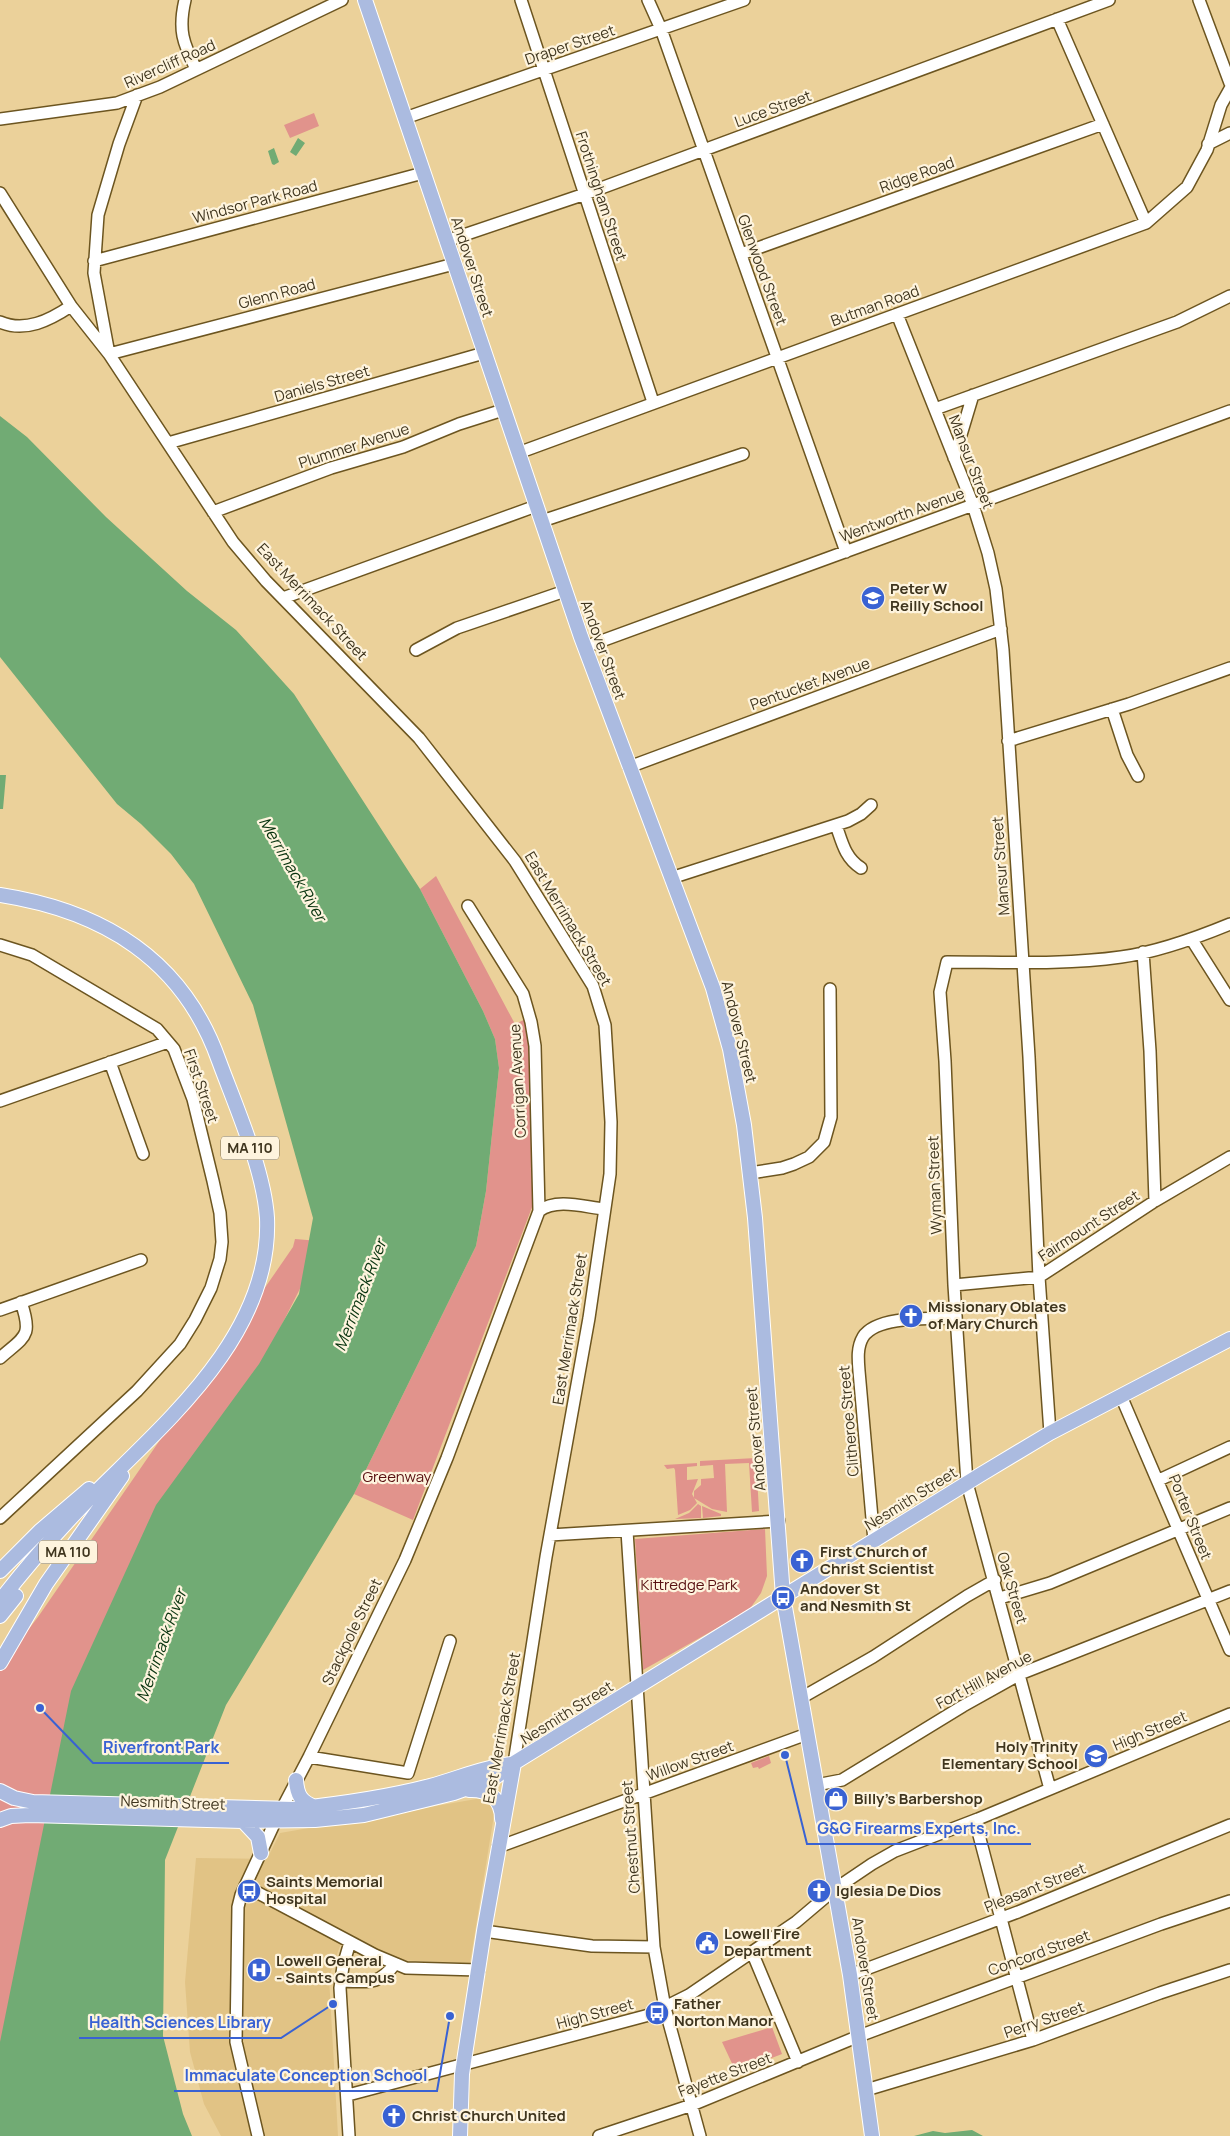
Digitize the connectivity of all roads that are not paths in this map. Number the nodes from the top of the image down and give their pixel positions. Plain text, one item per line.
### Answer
1 (185, 0) edge
2 (342, 0) edge
3 (365, 0) edge
4 (521, 0) edge
5 (648, 0) edge
6 (744, 0) edge
7 (1109, 0) edge
8 (1199, 0) edge
9 (1057, 19) junction
10 (661, 29) junction
11 (196, 69) junction
12 (544, 70) junction
13 (1230, 84) edge
14 (1230, 89) edge
15 (137, 95) junction
16 (405, 118) junction
17 (0, 119) edge
18 (1103, 124) junction
19 (1230, 133) edge
20 (1208, 144) junction
21 (704, 151) junction
22 (423, 172) junction
23 (0, 193) edge
24 (585, 194) junction
25 (1146, 223) junction
26 (446, 241) junction
27 (741, 254) junction
28 (94, 261) junction
29 (454, 264) junction
30 (1230, 296) edge
31 (71, 306) junction
32 (897, 314) junction
33 (0, 322) edge
34 (484, 353) junction
35 (109, 354) junction
36 (778, 358) junction
37 (973, 395) junction
38 (653, 402) junction
39 (935, 409) junction
40 (503, 410) junction
41 (1230, 411) edge
42 (168, 443) junction
43 (518, 452) junction
44 (743, 454) dead end
45 (954, 458) junction
46 (973, 505) junction
47 (536, 506) junction
48 (214, 512) junction
49 (542, 521) junction
50 (846, 552) junction
51 (566, 591) junction
52 (283, 598) junction
53 (1001, 629) junction
54 (585, 647) junction
55 (416, 650) dead end
56 (1230, 668) edge
57 (1112, 709) junction
58 (1008, 741) junction
59 (629, 767) junction
60 (1138, 776) dead end
61 (871, 805) dead end
62 (836, 825) junction
63 (861, 868) dead end
64 (671, 878) junction
65 (0, 895) edge
66 (468, 906) dead end
67 (1230, 924) edge
68 (1192, 940) junction
69 (0, 945) edge
70 (1143, 952) junction
71 (1023, 962) junction
72 (830, 990) dead end
73 (1230, 1000) edge
74 (168, 1042) junction
75 (110, 1062) junction
76 (0, 1101) edge
77 (142, 1154) dead end
78 (1230, 1157) edge
79 (750, 1173) junction
80 (1155, 1201) junction
81 (604, 1209) junction
82 (540, 1212) junction
83 (141, 1260) dead end
84 (1039, 1277) junction
85 (954, 1285) junction
86 (21, 1302) junction
87 (0, 1310) edge
88 (956, 1318) junction
89 (1230, 1339) edge
90 (0, 1358) edge
91 (1122, 1396) junction
92 (1050, 1433) junction
93 (142, 1446) junction
94 (1230, 1447) edge
95 (1159, 1480) junction
96 (967, 1483) junction
97 (1230, 1508) edge
98 (0, 1518) edge
99 (779, 1522) junction
100 (627, 1530) junction
101 (1178, 1530) junction
102 (550, 1535) junction
103 (874, 1541) junction
104 (0, 1571) edge
105 (995, 1580) junction
106 (1230, 1591) edge
107 (783, 1596) junction
108 (1000, 1598) junction
109 (1209, 1600) junction
110 (0, 1601) edge
111 (0, 1616) edge
112 (450, 1641) dead end
113 (1230, 1650) edge
114 (0, 1663) edge
115 (1020, 1674) junction
116 (637, 1688) junction
117 (801, 1698) junction
118 (1230, 1714) edge
119 (807, 1734) junction
120 (309, 1757) junction
121 (514, 1763) junction
122 (296, 1780) junction
123 (816, 1785) junction
124 (1050, 1789) junction
125 (465, 1790) junction
126 (0, 1791) edge
127 (643, 1794) junction
128 (316, 1807) junction
129 (32, 1808) junction
130 (282, 1808) junction
131 (215, 1814) junction
132 (0, 1820) edge
133 (975, 1820) junction
134 (243, 1821) junction
135 (275, 1822) junction
136 (1230, 1825) edge
137 (502, 1827) junction
138 (498, 1847) junction
139 (261, 1853) junction
140 (245, 1886) junction
141 (835, 1889) junction
142 (1230, 1901) edge
143 (1001, 1918) junction
144 (484, 1931) junction
145 (350, 1942) junction
146 (654, 1947) junction
147 (752, 1952) junction
148 (395, 1964) junction
149 (479, 1970) junction
150 (1230, 1970) edge
151 (850, 1975) junction
152 (1016, 1978) junction
153 (340, 1981) junction
154 (664, 2008) junction
155 (859, 2036) junction
156 (1032, 2040) junction
157 (798, 2062) junction
158 (465, 2064) junction
159 (866, 2090) junction
160 (348, 2095) junction
161 (692, 2105) junction
162 (258, 2136) edge
163 (349, 2136) edge
164 (460, 2136) edge
165 (598, 2136) edge
166 (700, 2136) edge
167 (872, 2136) edge

1 - 11 street
2 - 11 street, Rivercliff Road
3 - 16 main road, Andover Street
4 - 12 street, Frothingham Street
5 - 10 street, Glenwood Street
6 - 10 street, Draper Street
7 - 9 street, Luce Street
8 - 13 street
9 - 18 street
9 - 21 street, Luce Street
10 - 12 street, Draper Street
10 - 21 street, Glenwood Street
11 - 15 street, Rivercliff Road
12 - 16 street, Draper Street
12 - 24 street, Frothingham Street
14 - 20 street, Butman Road
15 - 17 street, Rivercliff Road
15 - 28 street, East Merrimack Street
16 - 22 main road, Andover Street
18 - 25 street
18 - 27 street, Ridge Road
19 - 20 street
20 - 25 street, Butman Road
21 - 24 street, Luce Street
21 - 27 street, Glenwood Street
22 - 26 main road, Andover Street
22 - 28 street, Windsor Park Road
23 - 31 street
24 - 26 street, Luce Street
24 - 38 street, Frothingham Street
25 - 32 street, Butman Road
26 - 29 main road, Andover Street
27 - 36 street, Glenwood Street
28 - 35 street, East Merrimack Street
29 - 34 main road, Andover Street
29 - 35 street, Glenn Road
30 - 37 street
31 - 33 street
31 - 35 street
32 - 36 street, Butman Road
32 - 39 street, Mansur Street
34 - 40 main road, Andover Street
34 - 42 street, Daniels Street
35 - 42 street, East Merrimack Street
36 - 38 street, Butman Road
36 - 50 street, Glenwood Street
37 - 39 street
37 - 45 street
38 - 43 street, Butman Road
39 - 45 street, Mansur Street
40 - 43 main road, Andover Street
40 - 48 street, Plummer Avenue
41 - 46 street, Wentworth Avenue
42 - 48 street, East Merrimack Street
43 - 47 main road, Andover Street
44 - 49 street
45 - 46 street, Mansur Street
46 - 50 street, Wentworth Avenue
46 - 53 street, Mansur Street
47 - 49 main road, Andover Street
47 - 52 street
48 - 52 street, East Merrimack Street
49 - 51 main road, Andover Street
50 - 54 street, Wentworth Avenue
51 - 54 main road, Andover Street
51 - 55 street
52 - 81 street, East Merrimack Street
53 - 58 street, Mansur Street
53 - 59 street, Pentucket Avenue
54 - 59 main road, Andover Street
56 - 57 street
57 - 58 street
57 - 60 street
58 - 71 street, Mansur Street
59 - 64 main road, Andover Street
61 - 62 street
62 - 63 street
62 - 64 street
64 - 79 main road, Andover Street
65 - 93 main road, MA 110
66 - 82 street, Corrigan Avenue
67 - 68 street
68 - 70 street
68 - 73 street
69 - 74 street, First Street
70 - 71 street
70 - 80 street
71 - 84 street, Mansur Street
71 - 85 street, Wyman Street
72 - 79 street
74 - 75 street
74 - 98 street, First Street
75 - 76 street
75 - 77 street
78 - 80 street, Fairmount Street
79 - 99 main road, Andover Street
80 - 84 street, Fairmount Street
81 - 82 street
81 - 102 street, East Merrimack Street
82 - 120 street, Stackpole Street
83 - 86 street
84 - 85 street, Fairmount Street
84 - 92 street, Mansur Street
85 - 88 street, Wyman Street
86 - 87 street
86 - 90 street
88 - 96 street, Wyman Street
88 - 103 street, Clitheroe Street
89 - 91 main road, Nesmith Street
91 - 92 main road, Nesmith Street
91 - 95 street, Porter Street
92 - 96 main road, Nesmith Street
93 - 104 main road, MA 110
93 - 110 main road
93 - 111 main road
93 - 114 main road, MA 110
94 - 95 street
95 - 101 street, Porter Street
96 - 103 main road, Nesmith Street
96 - 105 street, Oak Street
97 - 101 street
99 - 100 street
99 - 107 main road, Andover Street
100 - 102 street
100 - 116 street, Chestnut Street
101 - 108 street
101 - 109 street, Porter Street
102 - 121 street, East Merrimack Street
103 - 107 main road, Nesmith Street
105 - 108 street, Oak Street
105 - 117 street
106 - 109 street, Fort Hill Avenue
107 - 116 main road, Nesmith Street
107 - 117 main road, Andover Street
108 - 115 street, Oak Street
109 - 113 street, Porter Street
109 - 115 street, Fort Hill Avenue
112 - 120 street
115 - 123 street, Fort Hill Avenue
115 - 124 street, Oak Street
116 - 121 main road, Nesmith Street
116 - 127 street, Chestnut Street
117 - 119 main road, Andover Street
118 - 124 street, High Street
119 - 123 main road, Andover Street
119 - 127 street, Willow Street
120 - 122 street, Stackpole Street
121 - 125 main road, Nesmith Street
121 - 128 main road, Nesmith Street
121 - 137 main road, East Merrimack Street
122 - 128 main road
122 - 130 street, Stackpole Street
123 - 141 main road, Andover Street
124 - 133 street, High Street
125 - 135 main road, Nesmith Street
125 - 137 main road
126 - 129 main road, Nesmith Street
127 - 138 street, Willow Street
127 - 146 street, Chestnut Street
128 - 130 main road, Nesmith Street
129 - 131 main road, Nesmith Street
129 - 132 main road, Nesmith Street
130 - 131 main road, Nesmith Street
130 - 135 street, Stackpole Street
131 - 134 main road, Nesmith Street
133 - 141 street, High Street
133 - 143 street
134 - 135 main road, Nesmith Street
134 - 139 main road
135 - 139 street, Stackpole Street
136 - 143 street, Pleasant Street
137 - 138 main road, East Merrimack Street
138 - 144 main road, East Merrimack Street
139 - 140 street, Stackpole Street
140 - 145 street
140 - 162 street, Stackpole Street
141 - 147 street, High Street
141 - 151 main road, Andover Street
142 - 152 street, Concord Street
143 - 151 street, Pleasant Street
143 - 152 street
144 - 146 street
144 - 149 main road, East Merrimack Street
145 - 148 street
145 - 153 street
146 - 154 street, Chestnut Street
147 - 154 street, High Street
147 - 157 street
148 - 149 street
148 - 153 street
149 - 158 main road, East Merrimack Street
150 - 156 street, Perry Street
151 - 155 main road, Andover Street
152 - 155 street, Concord Street
152 - 156 street
153 - 160 street
154 - 158 street, High Street
154 - 161 street, Chestnut Street
155 - 157 street, Fayette Street
155 - 159 main road, Andover Street
156 - 159 street, Perry Street
157 - 161 street, Fayette Street
158 - 160 street, High Street
158 - 164 main road, East Merrimack Street
159 - 167 main road, Andover Street
160 - 163 street
161 - 165 street, Fayette Street
161 - 166 street, Chestnut Street

